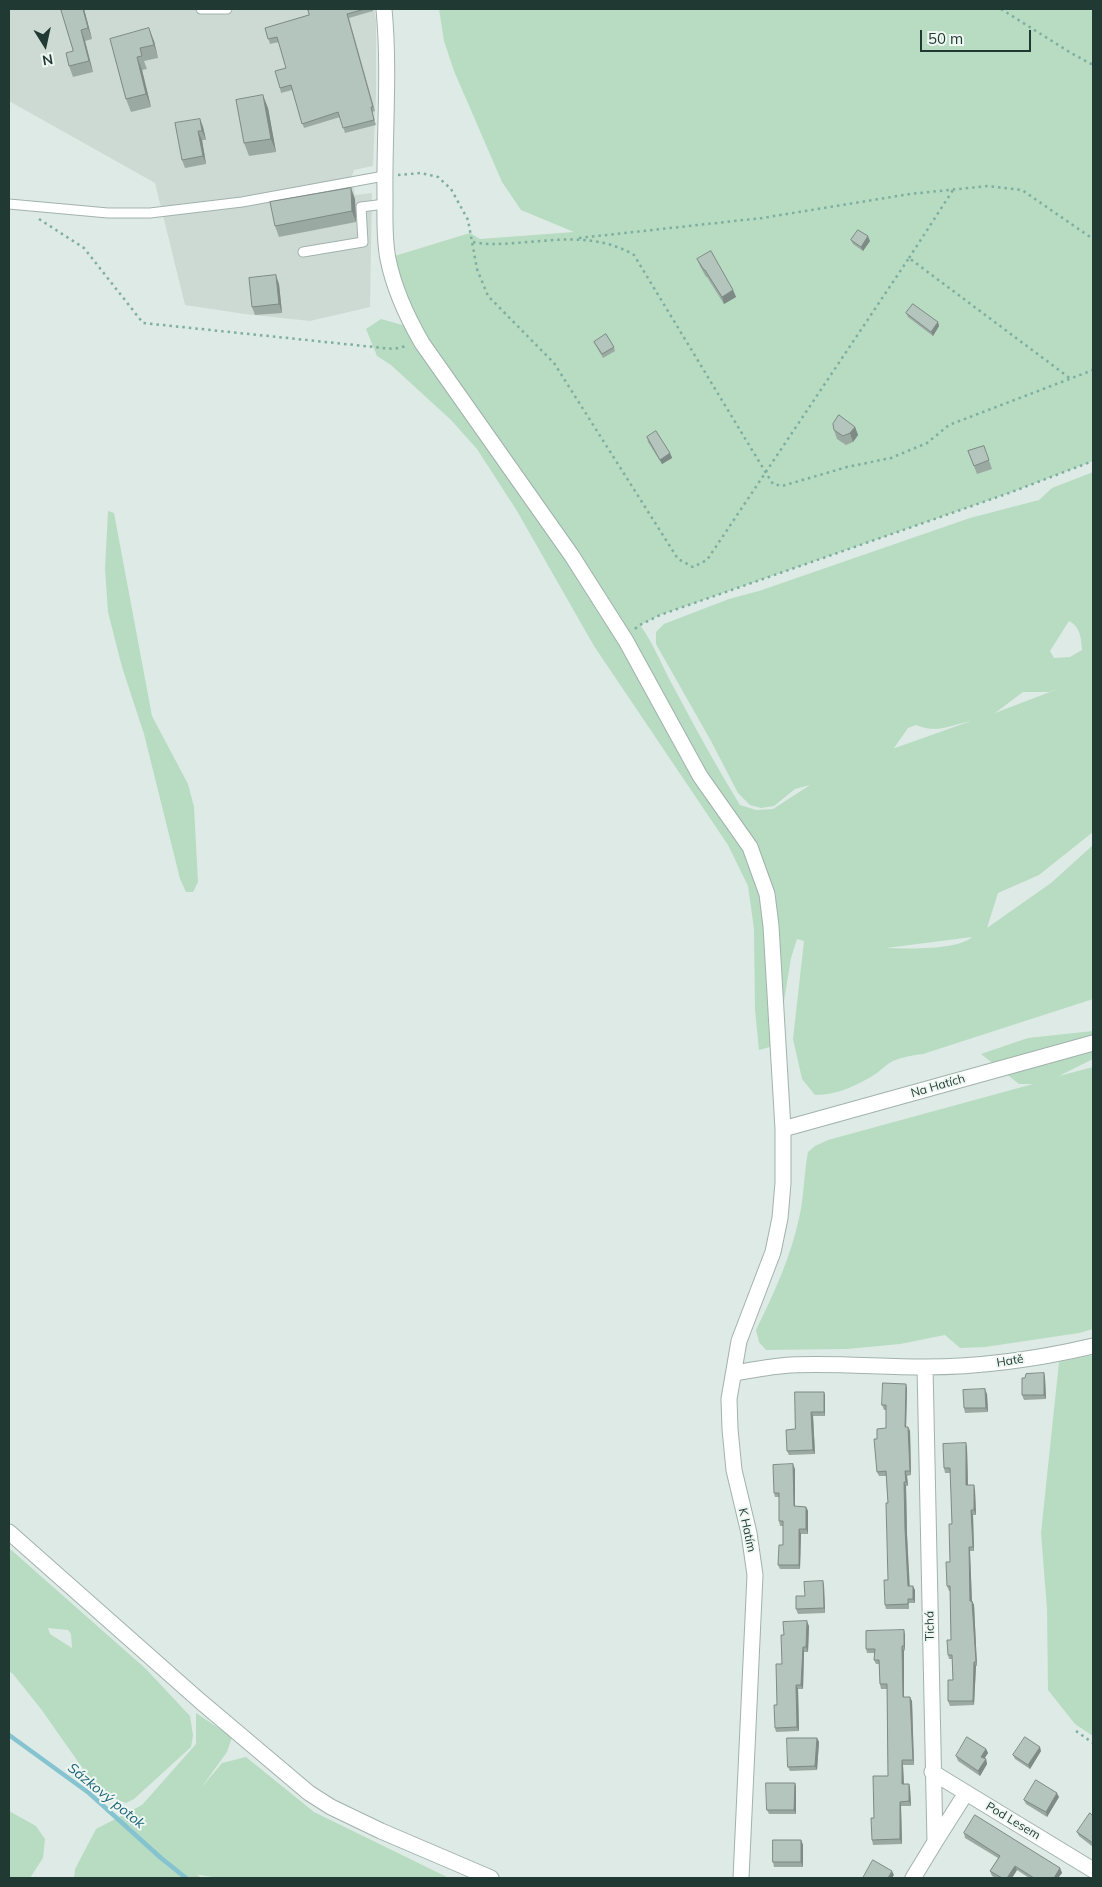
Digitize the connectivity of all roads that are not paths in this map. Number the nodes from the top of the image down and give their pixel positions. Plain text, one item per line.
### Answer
1 (201, 9) edge
2 (227, 9) edge
3 (384, 9) edge
4 (384, 176) junction
5 (9, 204) edge
6 (385, 204) junction
7 (303, 252) dead end
8 (1093, 1043) edge
9 (783, 1129) junction
10 (1093, 1346) edge
11 (925, 1367) junction
12 (735, 1373) junction
13 (9, 1532) edge
14 (932, 1772) junction
15 (966, 1793) junction
16 (935, 1842) junction
17 (1093, 1870) edge
18 (491, 1878) edge
19 (741, 1878) edge
20 (913, 1878) edge

1 - 2 lane
3 - 4 street, K Hatím
4 - 5 lane
4 - 6 street, K Hatím
6 - 7 lane
6 - 9 street, K Hatím
8 - 9 street, Na Hatích
9 - 12 street, K Hatím
10 - 11 street, Hatě
11 - 12 street
11 - 14 street, Tichá
12 - 19 street, K Hatím
13 - 18 street
14 - 15 street, Pod Lesem
14 - 16 street, Tichá
15 - 16 street
15 - 17 street, Pod Lesem
16 - 20 street

